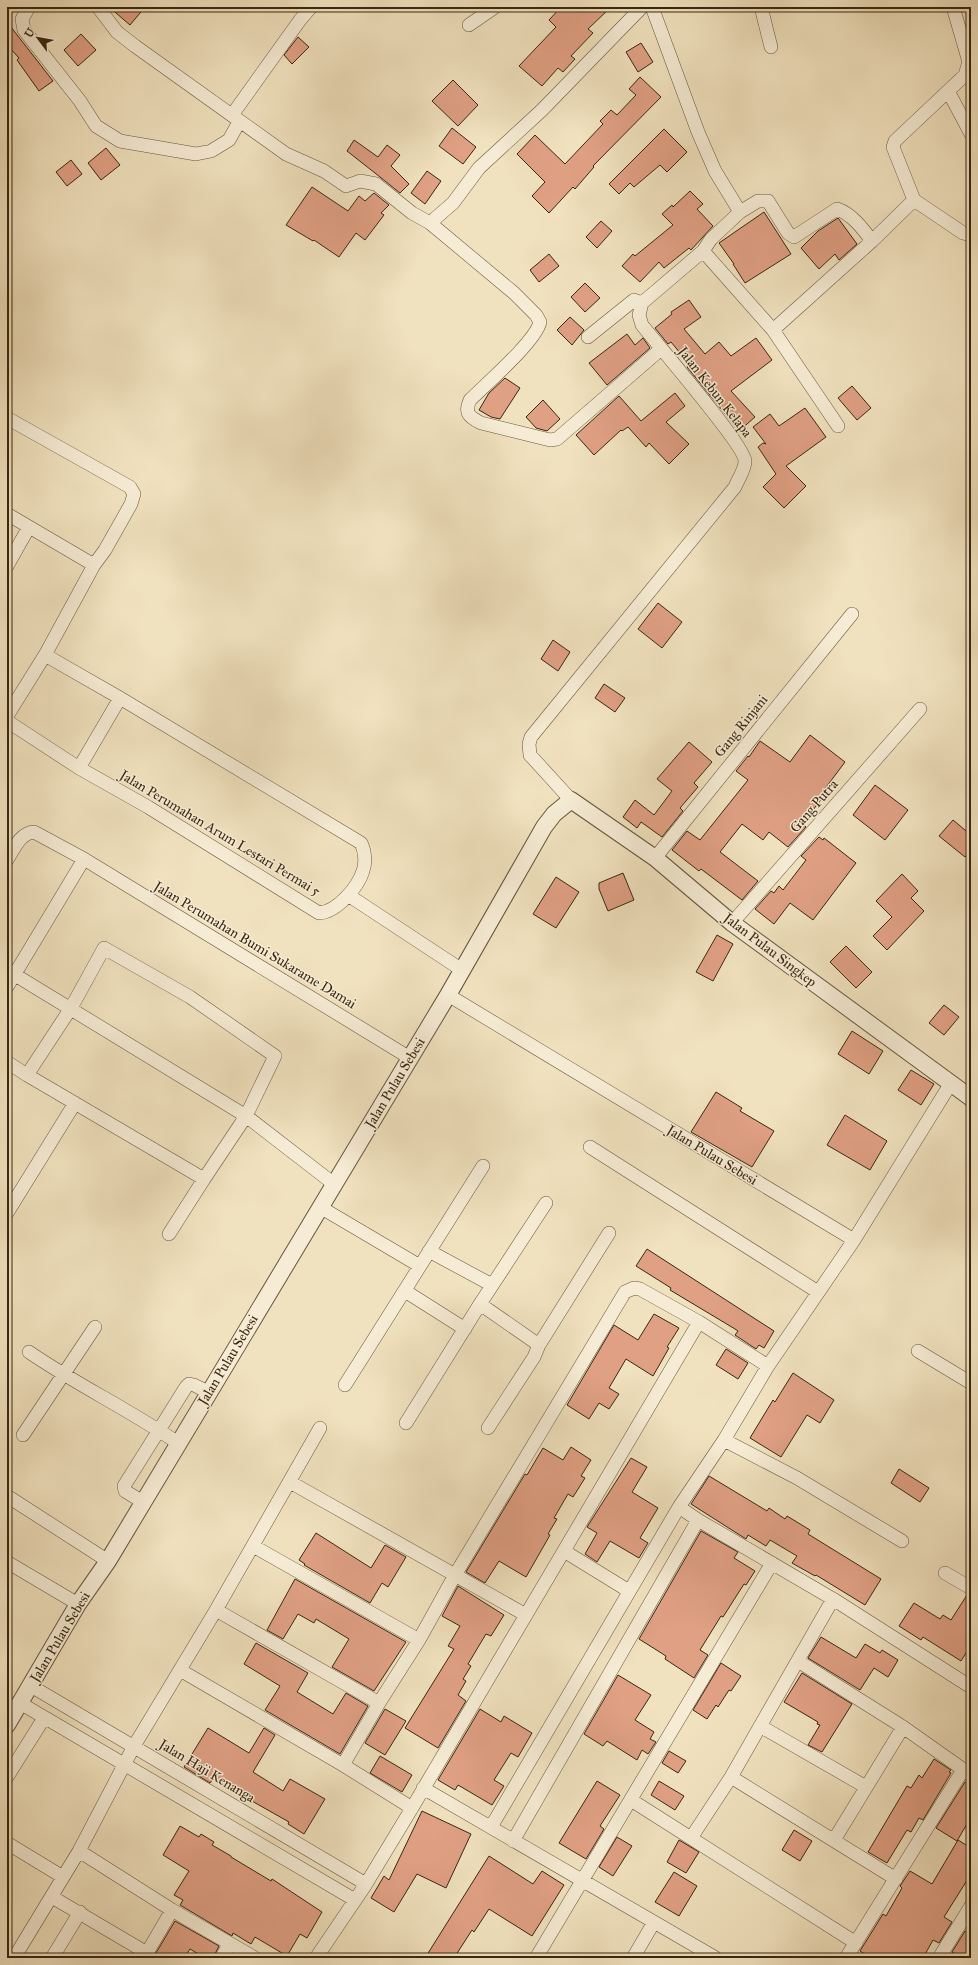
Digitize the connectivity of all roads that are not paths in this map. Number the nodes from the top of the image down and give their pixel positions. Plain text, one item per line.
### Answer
1 (29, 7) edge
2 (98, 7) edge
3 (311, 7) edge
4 (495, 7) edge
5 (642, 7) edge
6 (652, 7) edge
7 (760, 7) edge
8 (953, 7) edge
9 (469, 25) dead end
10 (771, 47) dead end
11 (948, 91) junction
12 (236, 119) junction
13 (971, 134) edge
14 (914, 200) junction
15 (740, 212) junction
16 (430, 223) junction
17 (971, 235) edge
18 (872, 241) junction
19 (703, 251) junction
20 (642, 303) junction
21 (773, 330) junction
22 (588, 337) dead end
23 (661, 348) junction
24 (7, 418) edge
25 (838, 426) dead end
26 (7, 514) edge
27 (29, 527) junction
28 (94, 565) junction
29 (7, 566) edge
30 (852, 614) dead end
31 (45, 655) junction
32 (120, 698) junction
33 (920, 709) dead end
34 (7, 716) edge
35 (7, 722) edge
36 (79, 768) junction
37 (571, 800) junction
38 (655, 858) junction
39 (84, 859) junction
40 (7, 860) edge
41 (348, 895) junction
42 (732, 923) junction
43 (462, 970) junction
44 (11, 972) edge
45 (7, 987) edge
46 (448, 995) junction
47 (71, 1008) junction
48 (410, 1058) junction
49 (7, 1062) edge
50 (27, 1075) junction
51 (951, 1083) junction
52 (971, 1098) edge
53 (76, 1103) junction
54 (246, 1116) junction
55 (590, 1147) dead end
56 (483, 1166) dead end
57 (204, 1179) junction
58 (334, 1184) junction
59 (546, 1203) dead end
60 (320, 1207) junction
61 (7, 1212) edge
62 (609, 1233) dead end
63 (169, 1234) dead end
64 (854, 1240) junction
65 (429, 1251) junction
66 (420, 1266) junction
67 (492, 1285) junction
68 (405, 1291) junction
69 (818, 1292) junction
70 (480, 1304) junction
71 (699, 1322) junction
72 (95, 1327) dead end
73 (465, 1329) junction
74 (539, 1345) junction
75 (918, 1351) dead end
76 (29, 1352) dead end
77 (768, 1366) junction
78 (64, 1376) junction
79 (971, 1383) edge
80 (345, 1385) dead end
81 (208, 1392) junction
82 (406, 1423) dead end
83 (320, 1428) dead end
84 (488, 1428) dead end
85 (159, 1430) junction
86 (23, 1435) dead end
87 (724, 1440) junction
88 (178, 1443) junction
89 (290, 1482) junction
90 (7, 1496) edge
91 (143, 1502) junction
92 (679, 1507) junction
93 (698, 1520) junction
94 (902, 1541) dead end
95 (254, 1546) junction
96 (564, 1551) junction
97 (7, 1562) edge
98 (108, 1562) junction
99 (772, 1563) junction
100 (945, 1573) dead end
101 (455, 1576) junction
102 (971, 1588) edge
103 (629, 1591) junction
104 (833, 1599) junction
105 (78, 1604) junction
106 (216, 1610) junction
107 (526, 1615) junction
108 (419, 1640) junction
109 (798, 1661) junction
110 (180, 1670) junction
111 (31, 1686) junction
112 (971, 1687) edge
113 (20, 1703) junction
114 (379, 1703) junction
115 (44, 1718) junction
116 (7, 1725) edge
117 (760, 1726) junction
118 (903, 1727) junction
119 (134, 1746) junction
120 (343, 1765) junction
121 (124, 1766) junction
122 (967, 1772) edge
123 (7, 1777) edge
124 (731, 1777) junction
125 (866, 1787) junction
126 (423, 1788) junction
127 (631, 1800) junction
128 (412, 1808) junction
129 (492, 1827) junction
130 (691, 1838) junction
131 (513, 1840) junction
132 (834, 1840) junction
133 (7, 1843) edge
134 (79, 1851) junction
135 (63, 1877) junction
136 (896, 1879) junction
137 (583, 1881) junction
138 (366, 1884) junction
139 (52, 1897) junction
140 (355, 1900) junction
141 (971, 1906) edge
142 (172, 1910) junction
143 (80, 1912) junction
144 (654, 1922) junction
145 (856, 1943) junction
146 (230, 1944) junction
147 (145, 1955) edge
148 (14, 1958) edge
149 (52, 1958) edge
150 (221, 1958) edge
151 (255, 1958) edge
152 (316, 1958) edge
153 (536, 1958) edge
154 (633, 1958) edge
155 (716, 1958) edge
156 (846, 1958) edge
157 (939, 1958) edge

1 - 12 street
2 - 12 street
3 - 12 street
4 - 9 street
5 - 16 street
6 - 15 street
7 - 10 street
8 - 11 street
11 - 13 street
11 - 14 street
12 - 16 street
14 - 17 street
14 - 18 street
15 - 18 street
15 - 19 street
16 - 23 street
18 - 21 street
19 - 20 street
19 - 21 street
20 - 22 street
20 - 23 street, Jalan Kebun Kelapa
21 - 25 street
23 - 37 street, Jalan Kebun Kelapa
24 - 28 street
26 - 27 street
27 - 28 street
27 - 29 street
28 - 31 street
30 - 38 street, Gang Rinjani
31 - 32 street
31 - 34 street
32 - 36 street
32 - 41 street, Jalan Perumahan Arum Lestari Permai 5
33 - 42 street, Gang Putra
35 - 36 street, Jalan Perumahan Arum Lestari Permai 5
36 - 41 street, Jalan Perumahan Arum Lestari Permai 5
37 - 38 street, Jalan Pulau Singkep
37 - 43 street, Jalan Pulau Sebesi
38 - 42 street, Jalan Pulau Singkep
39 - 40 street, Jalan Perumahan Bumi Sukarame Damai
39 - 44 street
39 - 48 street, Jalan Perumahan Bumi Sukarame Damai
41 - 43 street
42 - 51 street, Jalan Pulau Singkep
43 - 46 street, Jalan Pulau Sebesi
44 - 45 street
44 - 47 street
46 - 48 street, Jalan Pulau Sebesi
46 - 64 street, Jalan Pulau Sebesi
47 - 50 street
47 - 54 street
47 - 54 street
48 - 58 street, Jalan Pulau Sebesi
49 - 50 street
50 - 53 street
51 - 52 street, Jalan Pulau Singkep
51 - 64 street
53 - 57 street
53 - 61 street
54 - 57 street
54 - 58 street
55 - 69 street
56 - 65 street
57 - 63 street
58 - 60 street, Jalan Pulau Sebesi
59 - 67 street
60 - 66 street
60 - 81 street, Jalan Pulau Sebesi
62 - 74 street
64 - 69 street
65 - 66 street
65 - 67 street
66 - 68 street
67 - 70 street
68 - 73 street
68 - 80 street
69 - 77 street
70 - 73 street
70 - 74 street
71 - 77 street
71 - 96 street
71 - 101 street
72 - 78 street
73 - 82 street
74 - 84 street
75 - 79 street
76 - 78 street
77 - 87 street
78 - 85 street
78 - 86 street
81 - 85 street
81 - 88 street, Jalan Pulau Sebesi
83 - 89 street
85 - 88 street
85 - 91 street
87 - 92 street
87 - 94 street
88 - 91 street, Jalan Pulau Sebesi
89 - 95 street
89 - 101 street
90 - 98 street
91 - 98 street, Jalan Pulau Sebesi
92 - 93 street
92 - 103 street
93 - 99 street
93 - 131 street
95 - 106 street
95 - 108 street
96 - 103 street
96 - 107 street
97 - 105 street
98 - 105 street, Jalan Pulau Sebesi
99 - 104 street
99 - 127 street
100 - 102 street
101 - 107 street
101 - 108 street
103 - 129 street
104 - 109 street
104 - 112 street
105 - 111 street, Jalan Pulau Sebesi
106 - 110 street
106 - 114 street
107 - 126 street
108 - 114 street
109 - 117 street
109 - 118 street
110 - 119 street
110 - 120 street
111 - 113 street, Jalan Pulau Sebesi
111 - 119 street, Jalan Haji Kenanga
113 - 115 street
113 - 116 street, Jalan Pulau Sebesi
114 - 120 street
115 - 121 street
115 - 123 street
117 - 124 street
117 - 125 street
118 - 122 street
118 - 125 street
119 - 121 street
119 - 138 street, Jalan Haji Kenanga
120 - 128 street
121 - 134 street
121 - 140 street
122 - 136 street
124 - 130 street
124 - 132 street
125 - 132 street
126 - 128 street
126 - 129 street
127 - 130 street
127 - 137 street
128 - 138 street
129 - 131 street
130 - 145 street
131 - 137 street
132 - 136 street
133 - 135 street
134 - 135 street
134 - 142 street
135 - 139 street
136 - 145 street
137 - 144 street
137 - 153 street
138 - 140 street
139 - 143 street
139 - 148 street
140 - 152 street
141 - 157 street
142 - 146 street
142 - 147 street
143 - 147 street
143 - 149 street
144 - 154 street
144 - 155 street
145 - 156 street
146 - 150 street
146 - 151 street

